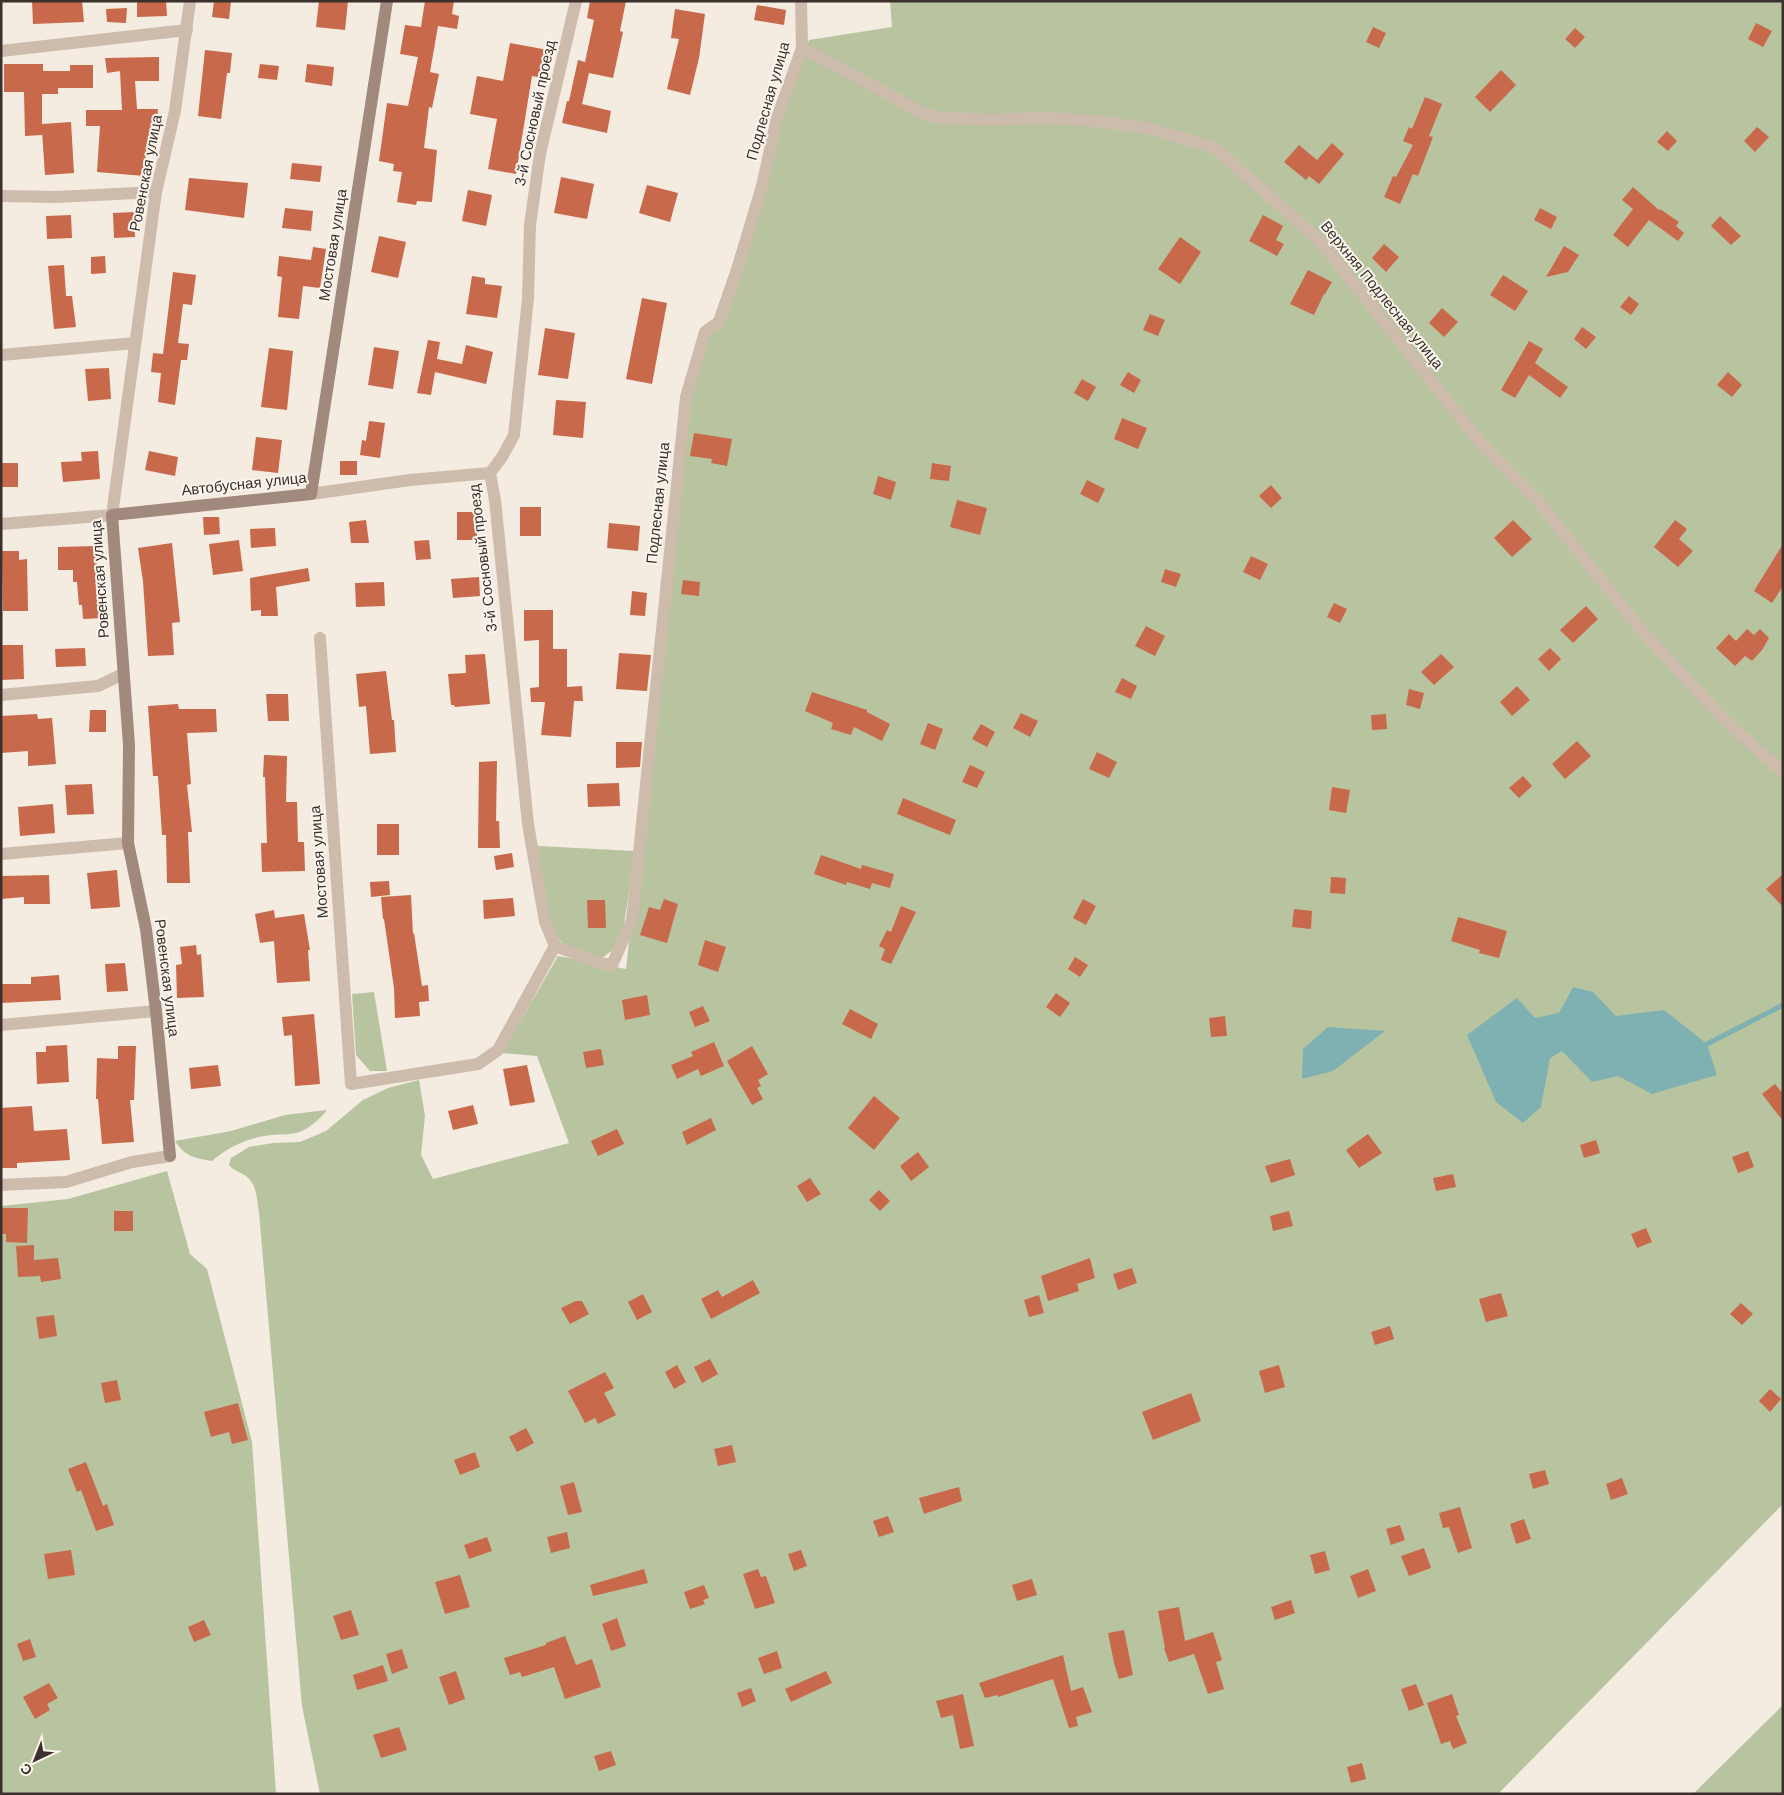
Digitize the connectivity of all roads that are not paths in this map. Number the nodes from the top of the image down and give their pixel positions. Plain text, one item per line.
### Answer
1 (190, 1) edge
2 (387, 1) edge
3 (576, 1) edge
4 (801, 1) edge
5 (187, 30) junction
6 (802, 48) junction
7 (1, 51) edge
8 (156, 192) junction
9 (1, 196) edge
10 (134, 343) junction
11 (1, 355) edge
12 (490, 473) junction
13 (311, 494) junction
14 (112, 514) junction
15 (1, 524) edge
16 (320, 638) dead end
17 (123, 674) junction
18 (1, 695) edge
19 (1783, 772) edge
20 (128, 843) junction
21 (1, 854) edge
22 (555, 946) junction
23 (156, 1011) junction
24 (1, 1024) edge
25 (1, 1185) edge

1 - 5 street, Ровенская улица
2 - 13 street, Мостовая улица
3 - 12 street, 3-й Сосновый проезд
4 - 6 street, Подлесная улица
5 - 7 street
5 - 8 street, Ровенская улица
6 - 19 street, Верхняя Подлесная улица
6 - 22 street, Подлесная улица
8 - 9 street
8 - 10 street, Ровенская улица
10 - 11 street
10 - 14 street, Ровенская улица
12 - 13 street, Автобусная улица
12 - 22 street, 3-й Сосновый проезд
13 - 14 street, Автобусная улица
14 - 15 street, Автобусная улица
14 - 17 street, Ровенская улица
16 - 22 street, Мостовая улица
17 - 18 street
17 - 20 street, Ровенская улица
20 - 21 street
20 - 23 street, Ровенская улица
23 - 24 street
23 - 25 street, Ровенская улица

